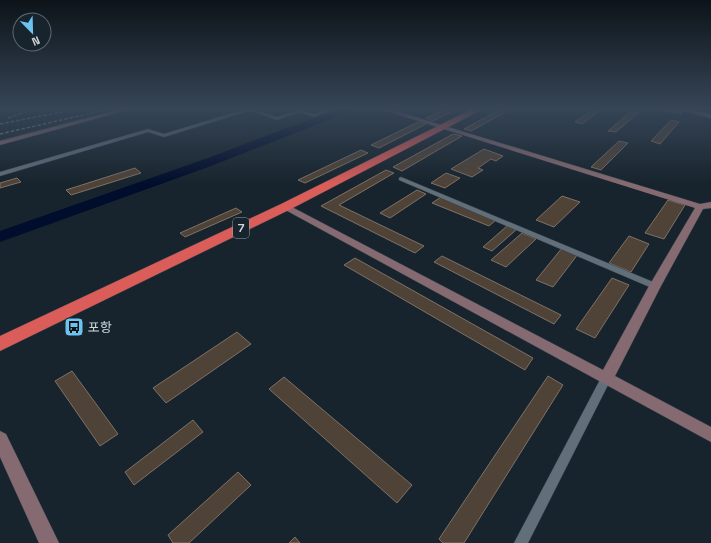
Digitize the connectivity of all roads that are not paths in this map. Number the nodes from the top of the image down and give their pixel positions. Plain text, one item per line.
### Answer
1 (36, 133) edge
2 (137, 133) edge
3 (157, 133) edge
4 (173, 133) edge
5 (430, 133) edge
6 (464, 133) edge
7 (0, 143) edge
8 (0, 174) edge
9 (401, 179) dead end
10 (706, 206) edge
11 (285, 207) junction
12 (656, 286) junction
13 (0, 344) edge
14 (606, 379) junction
15 (711, 435) edge
16 (0, 439) edge
17 (49, 543) edge
18 (521, 543) edge

1 - 7 street
2 - 8 street
3 - 4 street
5 - 11 highway, 7
6 - 10 street
9 - 12 street
10 - 12 street
11 - 13 highway, 7
11 - 14 street
12 - 14 street
14 - 15 street
14 - 18 street
16 - 17 street

